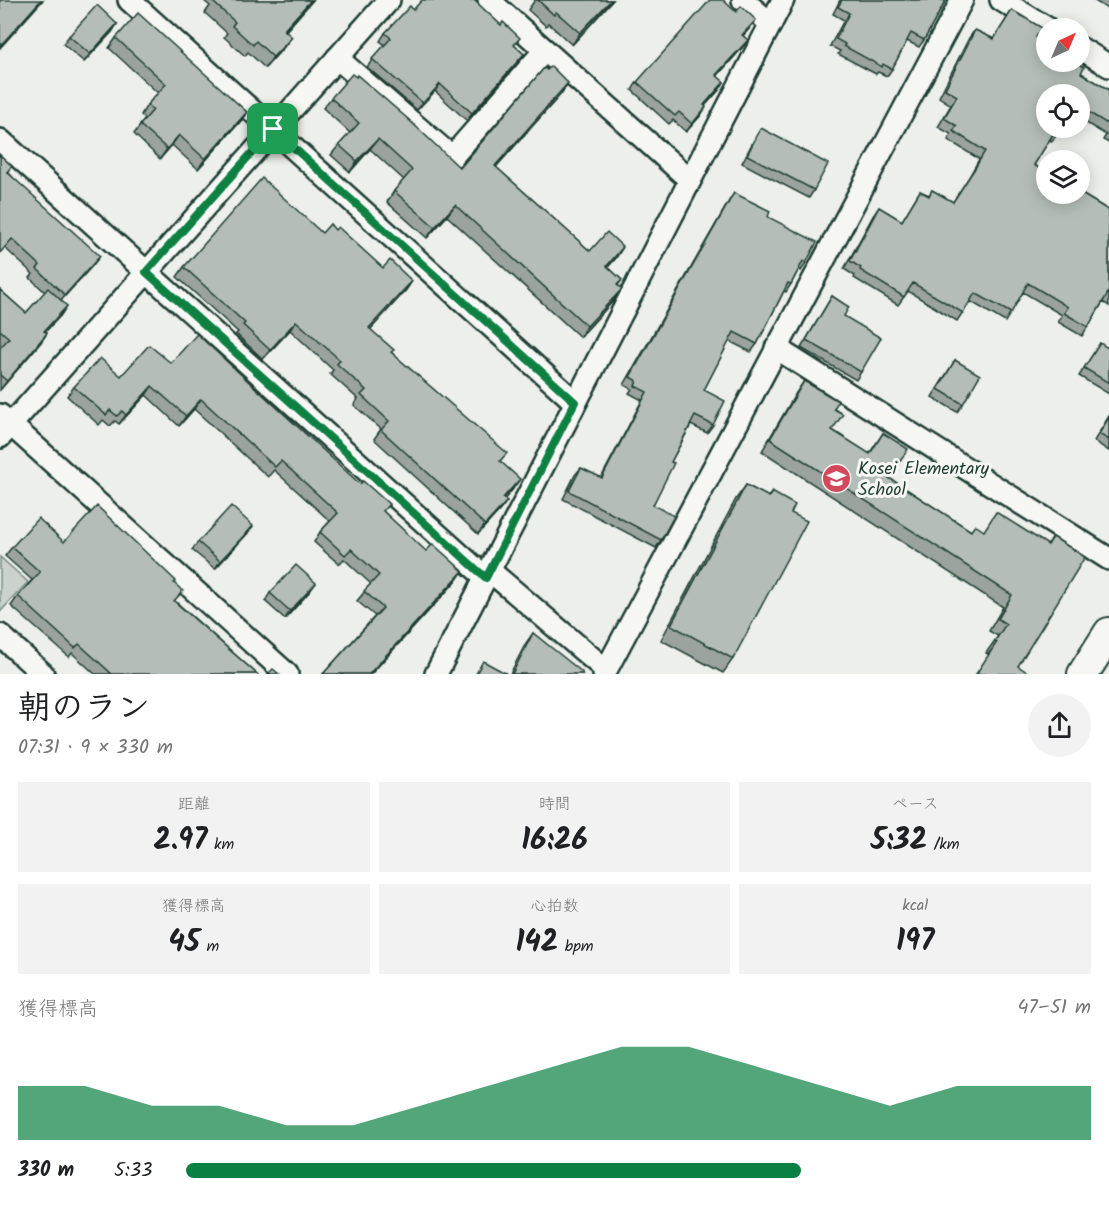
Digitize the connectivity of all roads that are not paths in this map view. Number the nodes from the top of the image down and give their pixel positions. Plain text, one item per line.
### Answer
1 (129, 0) edge
2 (389, 0) edge
3 (489, 0) edge
4 (743, 0) edge
5 (783, 0) edge
6 (962, 0) edge
7 (1001, 0) edge
8 (1036, 21) edge
9 (771, 24) junction
10 (545, 50) junction
11 (1090, 54) edge
12 (338, 58) junction
13 (1109, 66) edge
14 (273, 129) junction
15 (0, 141) edge
16 (690, 180) junction
17 (146, 272) junction
18 (776, 348) junction
19 (575, 402) junction
20 (4, 426) edge
21 (1109, 559) edge
22 (488, 574) junction
23 (1109, 633) edge
24 (0, 635) edge
25 (605, 672) edge
26 (43, 674) edge
27 (287, 674) edge
28 (436, 674) edge
29 (1083, 674) edge

1 - 14 street
2 - 12 street
3 - 10 street
4 - 9 street
5 - 9 street
6 - 18 street
7 - 8 street
9 - 16 street
10 - 12 street
10 - 16 street
11 - 13 street
12 - 14 street
14 - 17 street
14 - 19 street
15 - 17 street
16 - 19 street
17 - 20 street
17 - 22 street
18 - 21 street
18 - 25 street
19 - 22 street
20 - 27 street
22 - 25 street
22 - 28 street
23 - 29 main road
24 - 26 street

